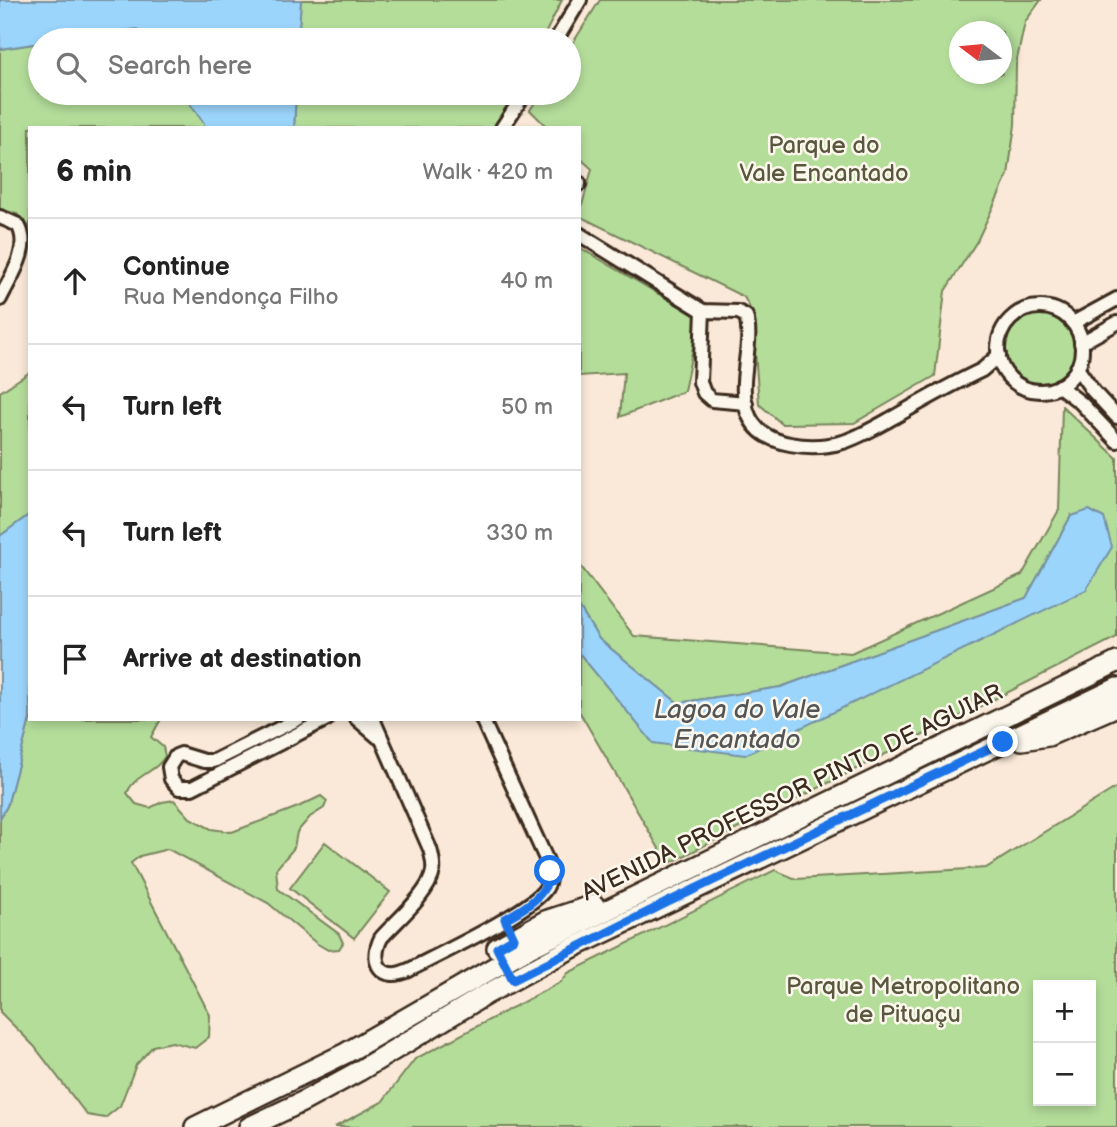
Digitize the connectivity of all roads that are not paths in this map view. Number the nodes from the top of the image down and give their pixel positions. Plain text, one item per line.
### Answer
1 (580, 0) edge
2 (563, 28) edge
3 (518, 105) edge
4 (515, 110) junction
5 (503, 126) edge
6 (514, 126) edge
7 (0, 217) edge
8 (581, 236) edge
9 (0, 299) edge
10 (1117, 299) edge
11 (703, 310) junction
12 (1073, 323) junction
13 (1117, 323) edge
14 (1081, 343) junction
15 (999, 355) junction
16 (1077, 368) junction
17 (982, 370) junction
18 (1012, 381) junction
19 (1059, 386) junction
20 (746, 403) junction
21 (1117, 417) edge
22 (1117, 441) edge
23 (1117, 663) edge
24 (1117, 688) edge
25 (1117, 706) edge
26 (294, 721) edge
27 (323, 721) edge
28 (359, 721) edge
29 (374, 721) edge
30 (483, 721) edge
31 (379, 737) junction
32 (1003, 742) junction
33 (658, 884) junction
34 (505, 919) junction
35 (485, 930) junction
36 (514, 938) junction
37 (500, 955) junction
38 (513, 980) junction
39 (195, 1127) edge
40 (249, 1127) edge

1 - 2 street
3 - 4 street
4 - 5 street
4 - 6 street
7 - 9 street
8 - 11 street
10 - 12 street
11 - 20 street
11 - 20 street
12 - 14 street
12 - 15 street
13 - 14 street
14 - 16 street
15 - 17 street
15 - 18 street
16 - 19 street
16 - 21 street
17 - 18 street
17 - 20 street
18 - 19 street
19 - 22 street
23 - 33 main road, AVENIDA PROFESSOR PINTO DE AGUIAR
24 - 32 main road, AVENIDA PROFESSOR PINTO DE AGUIAR
25 - 32 main road
26 - 27 street
28 - 31 street
29 - 31 street
30 - 34 street
31 - 35 street
32 - 38 main road, AVENIDA PROFESSOR PINTO DE AGUIAR
33 - 36 main road
33 - 37 main road, AVENIDA PROFESSOR PINTO DE AGUIAR
34 - 35 street
34 - 36 street
35 - 37 street
36 - 37 main road
37 - 38 street
37 - 39 main road, AVENIDA PROFESSOR PINTO DE AGUIAR
38 - 40 main road, AVENIDA PROFESSOR PINTO DE AGUIAR

